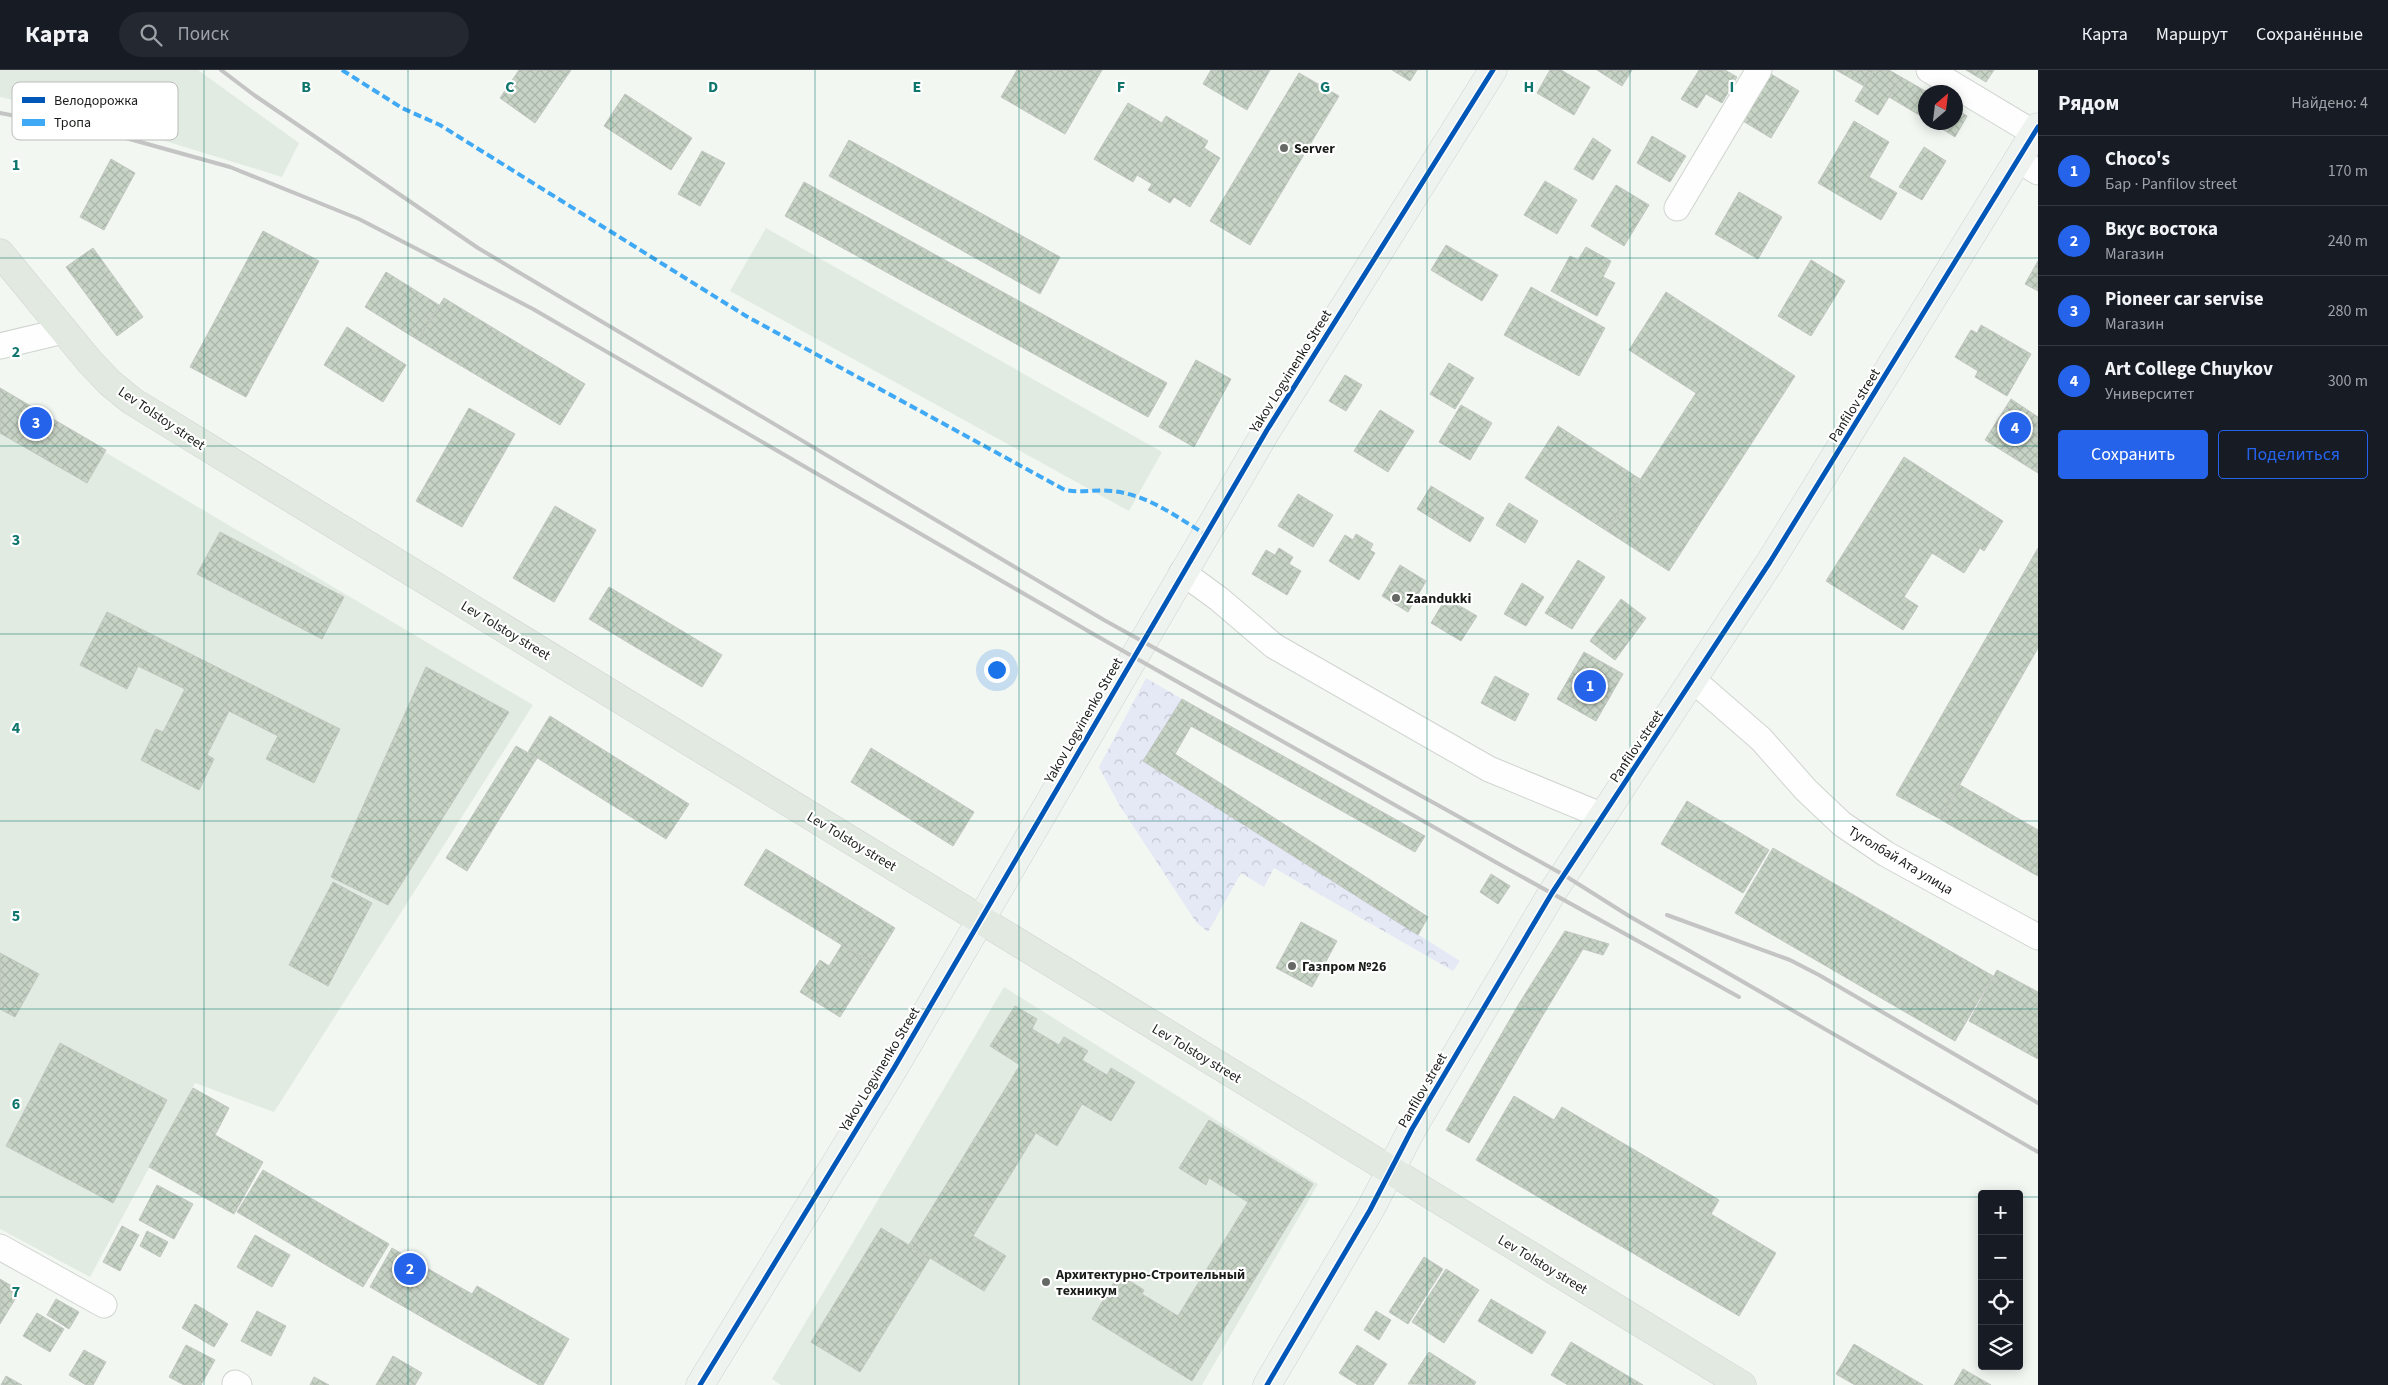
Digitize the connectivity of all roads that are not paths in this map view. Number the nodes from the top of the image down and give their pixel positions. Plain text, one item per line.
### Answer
1 (1493, 70) edge
2 (1759, 70) edge
3 (1929, 70) edge
4 (2036, 130) edge
5 (2028, 166) edge
6 (1677, 208) dead end
7 (0, 253) edge
8 (63, 331) junction
9 (0, 346) edge
10 (1182, 572) junction
11 (1693, 680) junction
12 (1603, 816) junction
13 (978, 920) junction
14 (2038, 937) edge
15 (1392, 1171) junction
16 (0, 1247) edge
17 (104, 1305) dead end
18 (700, 1385) edge
19 (1266, 1385) edge
20 (1742, 1385) edge

1 - 10 street, Yakov Logvinenko Street
2 - 6 street
3 - 4 street
4 - 5 street, Panfilov street
5 - 11 street, Panfilov street
7 - 8 main road, Lev Tolstoy street
8 - 9 street
8 - 13 main road, Lev Tolstoy street
10 - 12 street
10 - 13 street, Yakov Logvinenko Street
11 - 12 street, Panfilov street
11 - 14 street, Туголбай Ата улица
12 - 15 street, Panfilov street
13 - 15 main road, Lev Tolstoy street
13 - 18 street, Yakov Logvinenko Street
15 - 19 street, Panfilov street
15 - 20 main road, Lev Tolstoy street
16 - 17 street

